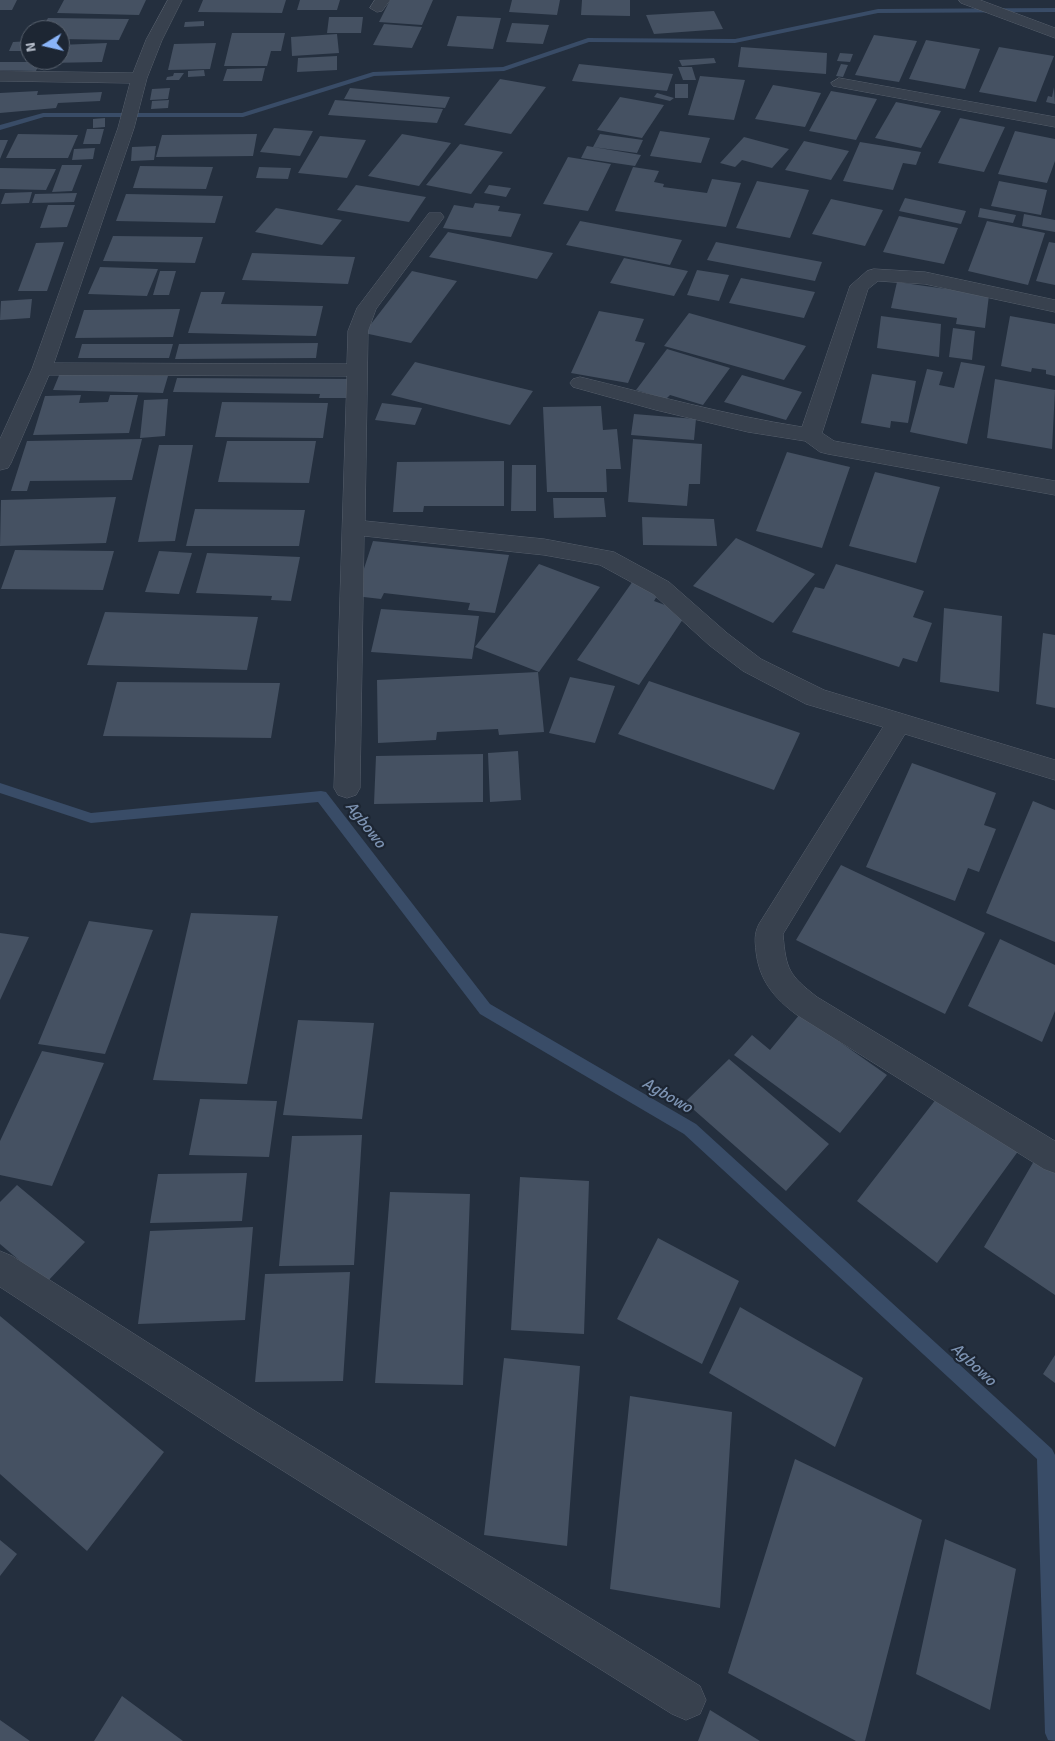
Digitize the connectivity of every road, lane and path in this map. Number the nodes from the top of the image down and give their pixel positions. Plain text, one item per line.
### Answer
1 (175, 0) edge
2 (969, 1) edge
3 (1055, 33) edge
4 (0, 76) edge
5 (139, 78) junction
6 (839, 83) dead end
7 (1055, 122) edge
8 (434, 217) dead end
9 (1055, 306) edge
10 (42, 369) junction
11 (357, 370) junction
12 (580, 383) dead end
13 (811, 435) junction
14 (0, 463) edge
15 (1055, 488) edge
16 (353, 527) junction
17 (898, 724) junction
18 (1055, 770) edge
19 (347, 788) dead end
20 (1055, 1158) edge
21 (0, 1268) edge
22 (686, 1700) dead end

1 - 5 street
2 - 3 street
4 - 5 street
5 - 10 street
6 - 7 street
8 - 11 street
9 - 13 street
10 - 11 street
10 - 14 street
11 - 16 street
12 - 13 street
13 - 15 street
16 - 17 street
16 - 19 street
17 - 18 street
17 - 20 street
21 - 22 street

